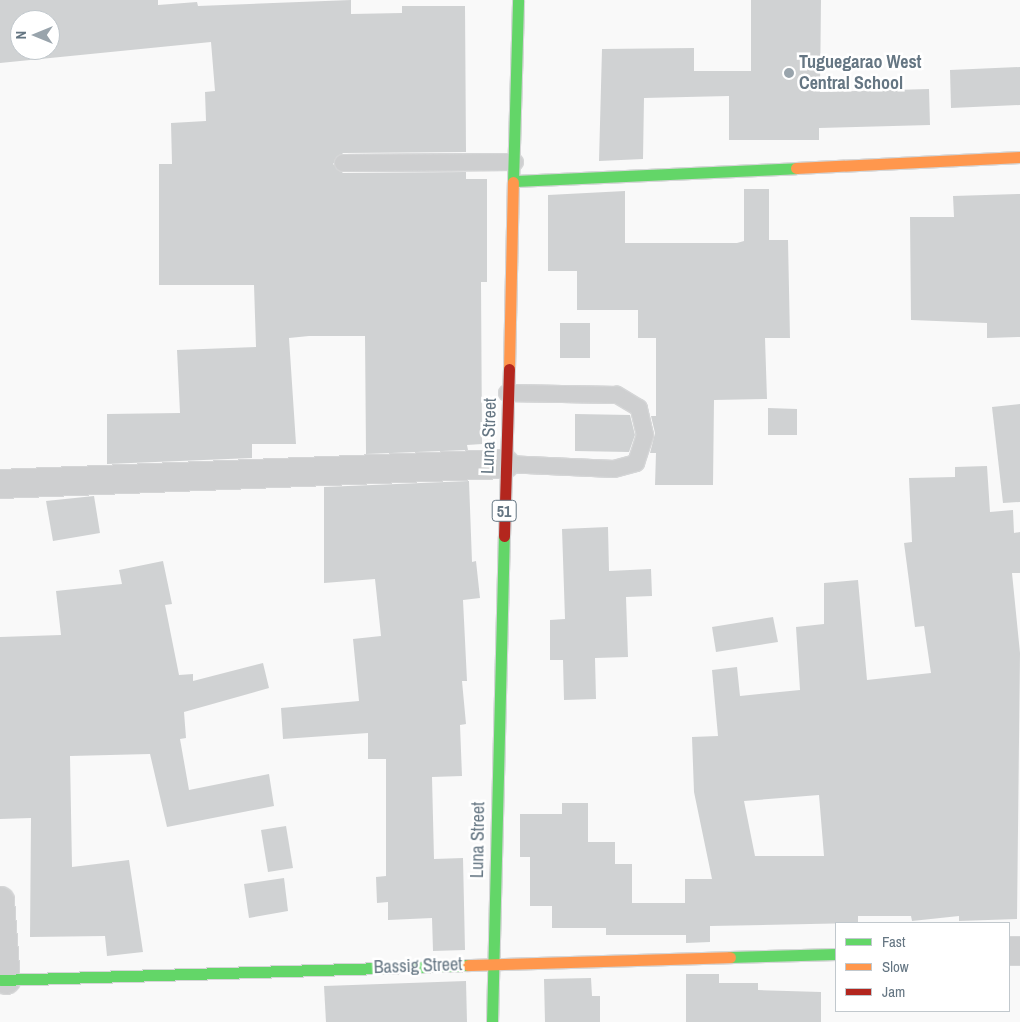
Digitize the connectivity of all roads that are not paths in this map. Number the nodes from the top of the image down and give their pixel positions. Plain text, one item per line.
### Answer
1 (518, 0) edge
2 (1020, 157) edge
3 (515, 162) junction
4 (343, 163) dead end
5 (515, 181) junction
6 (508, 392) junction
7 (505, 464) junction
8 (0, 484) edge
9 (0, 901) edge
10 (835, 954) edge
11 (493, 964) junction
12 (3, 980) edge
13 (492, 1022) edge

1 - 3 street, Luna Street / 51
2 - 5 street
3 - 4 lane
3 - 5 street, Luna Street / 51
5 - 6 street, Luna Street / 51
6 - 7 street, Luna Street / 51
6 - 7 lane
7 - 8 street
7 - 11 street, Luna Street / 51
9 - 12 street
10 - 11 street, Bassig Street
11 - 12 street, Bassig Street
11 - 13 street, Luna Street / 51

